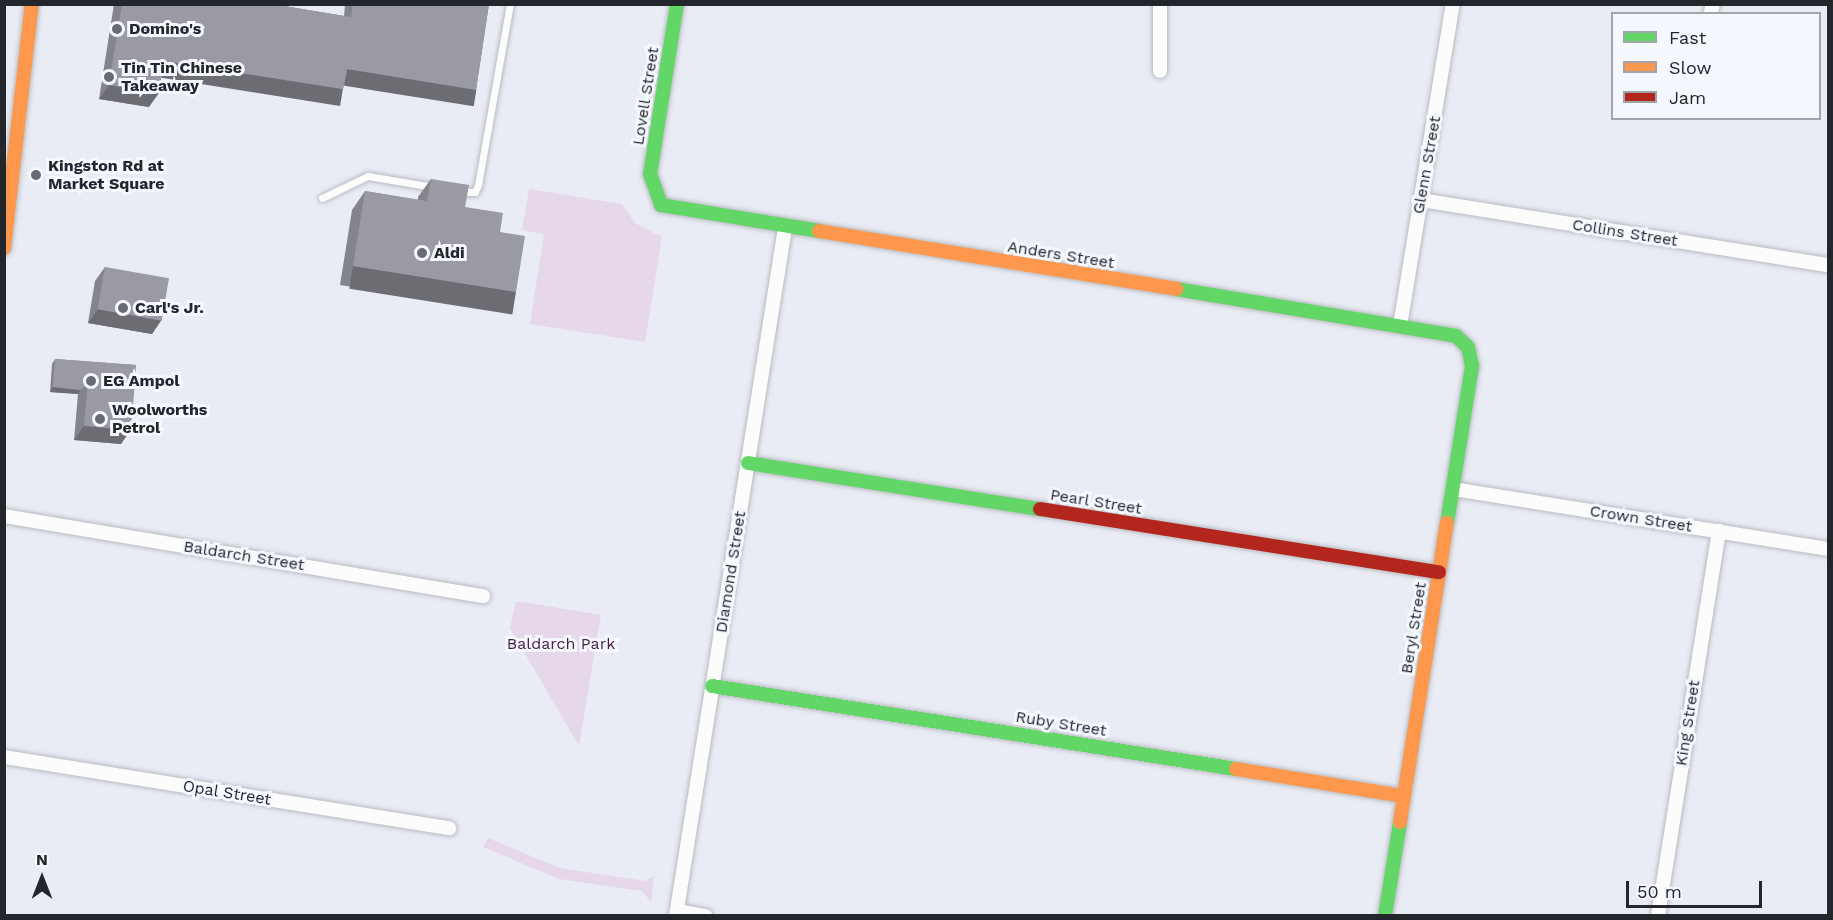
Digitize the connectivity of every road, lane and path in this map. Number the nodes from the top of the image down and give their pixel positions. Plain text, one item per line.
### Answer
1 (32, 4) edge
2 (510, 4) edge
3 (677, 4) edge
4 (1160, 4) edge
5 (1453, 4) edge
6 (1160, 71) dead end
7 (652, 193) joint
8 (322, 198) dead end
9 (1421, 200) junction
10 (785, 228) junction
11 (4, 248) edge
12 (1828, 265) edge
13 (1400, 326) junction
14 (1468, 347) joint
15 (748, 463) junction
16 (1453, 489) junction
17 (4, 516) edge
18 (1719, 531) junction
19 (1828, 549) edge
20 (1439, 572) junction
21 (483, 596) dead end
22 (712, 686) junction
23 (4, 757) edge
24 (1403, 796) junction
25 (449, 828) dead end
26 (676, 913) edge
27 (706, 915) edge
28 (1385, 915) edge
29 (1658, 915) edge

1 - 11 street
2 - 8 lane
3 - 7 street, Lovell Street
4 - 6 street
5 - 9 street, Glenn Street
7 - 10 street, Anders Street
9 - 12 street, Collins Street
9 - 13 street, Glenn Street
10 - 13 street, Anders Street
10 - 15 street, Diamond Street
13 - 14 street, Anders Street
14 - 16 street, Beryl Street
15 - 20 street, Pearl Street
15 - 22 street, Diamond Street
16 - 18 street, Crown Street
16 - 20 street, Beryl Street
17 - 21 street, Baldarch Street
18 - 19 street, Crown Street
18 - 29 street, King Street
20 - 24 street, Beryl Street
22 - 24 street, Ruby Street
22 - 26 street, Diamond Street
23 - 25 street, Opal Street
24 - 28 street, Beryl Street
26 - 27 street

